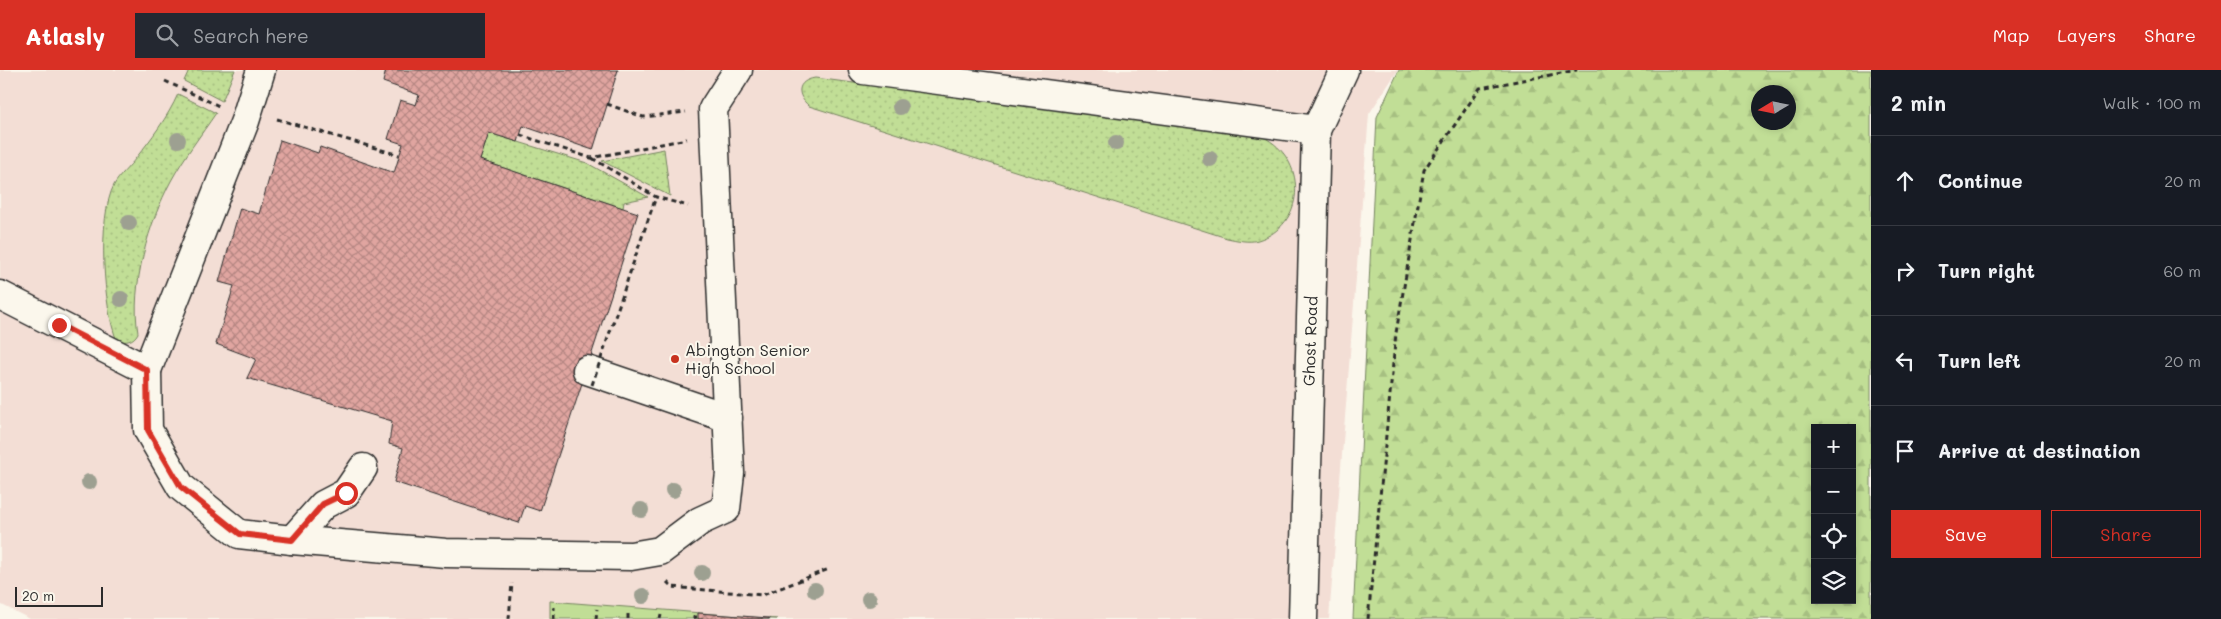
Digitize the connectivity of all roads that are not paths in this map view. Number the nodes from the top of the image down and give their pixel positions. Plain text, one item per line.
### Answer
1 (261, 70) edge
2 (863, 70) edge
3 (1344, 70) edge
4 (733, 72) edge
5 (1316, 130) junction
6 (0, 295) edge
7 (147, 370) junction
8 (590, 378) road end
9 (728, 418) junction
10 (363, 468) dead end
11 (292, 540) junction
12 (1303, 619) edge

1 - 7 street
2 - 5 street
3 - 5 street, Ghost Road
4 - 9 street
5 - 12 street, Ghost Road
6 - 7 street
7 - 11 street
8 - 9 street
9 - 11 street
10 - 11 street

